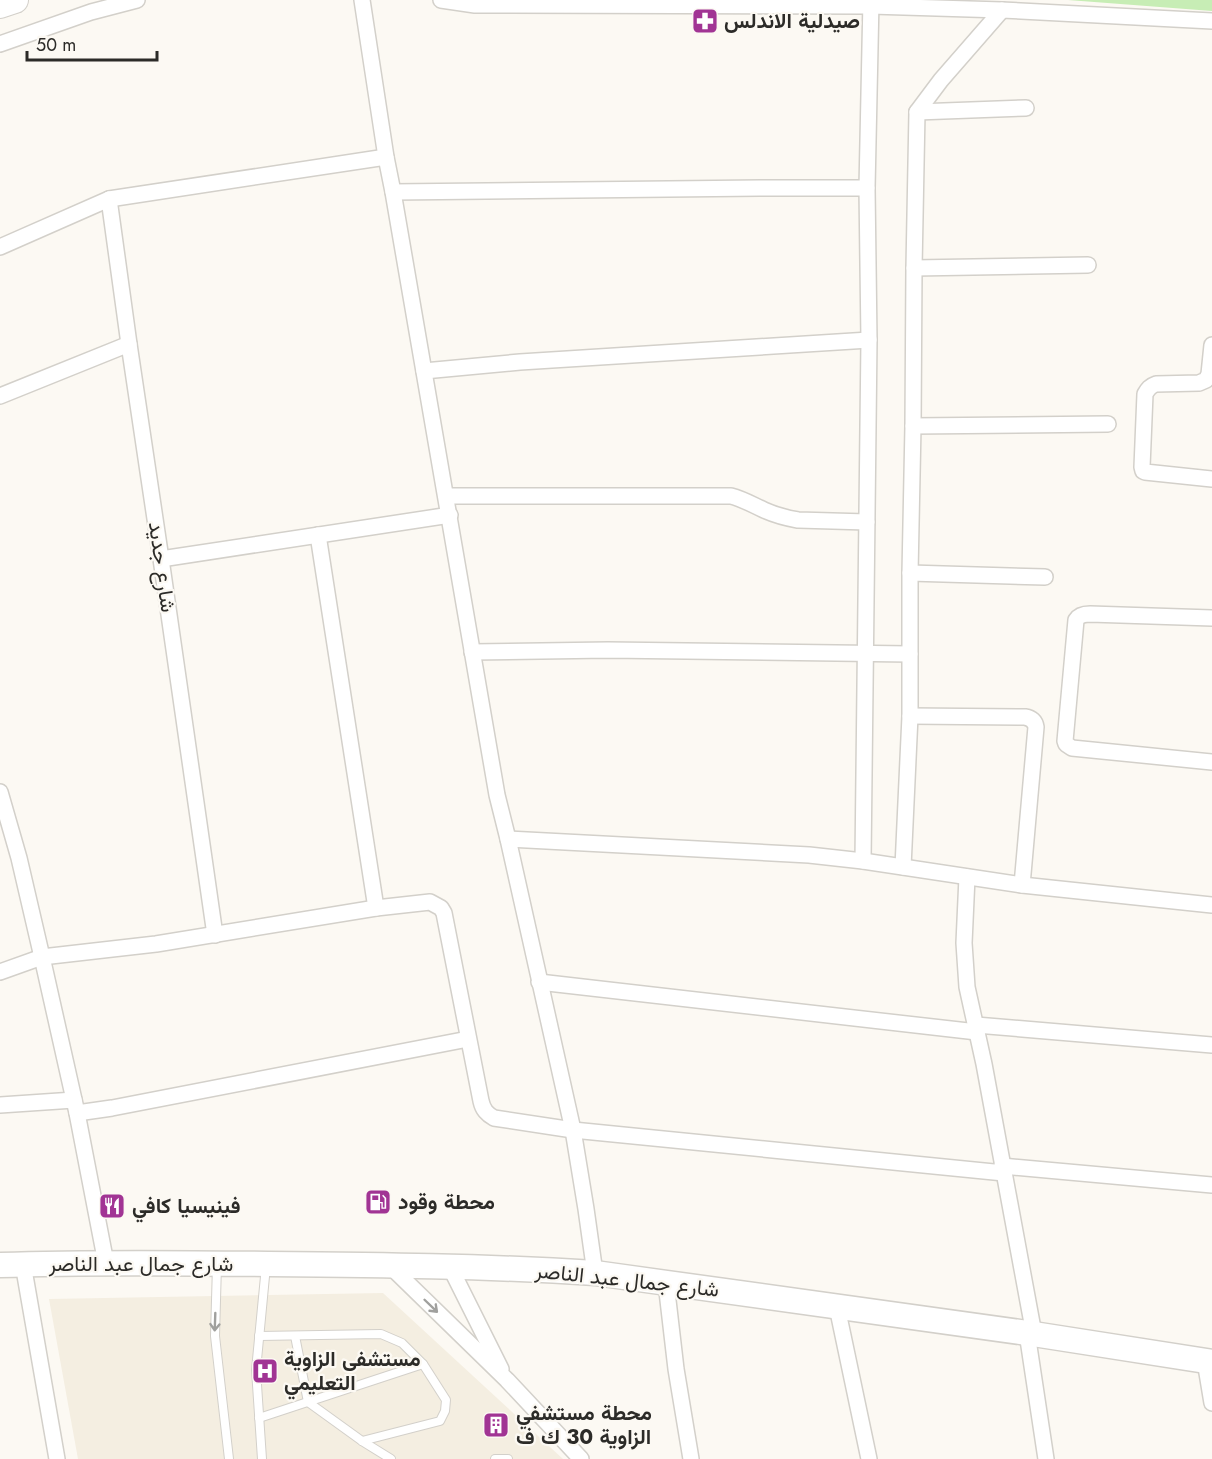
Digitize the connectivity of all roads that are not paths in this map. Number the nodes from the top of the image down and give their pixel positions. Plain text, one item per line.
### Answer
1 (15, 0) edge
2 (137, 0) edge
3 (362, 0) edge
4 (441, 0) edge
5 (871, 3) edge
6 (0, 5) edge
7 (1002, 10) junction
8 (1212, 21) edge
9 (0, 44) edge
10 (1026, 108) dead end
11 (917, 112) junction
12 (386, 157) junction
13 (867, 188) junction
14 (393, 192) junction
15 (109, 199) junction
16 (0, 247) edge
17 (1088, 265) dead end
18 (914, 268) junction
19 (869, 340) junction
20 (129, 344) junction
21 (1212, 345) edge
22 (424, 371) junction
23 (0, 396) edge
24 (1108, 424) dead end
25 (914, 426) junction
26 (1212, 478) edge
27 (446, 496) junction
28 (450, 515) junction
29 (867, 522) junction
30 (318, 535) junction
31 (161, 559) junction
32 (910, 573) junction
33 (1045, 577) dead end
34 (1212, 618) edge
35 (472, 652) junction
36 (866, 654) junction
37 (910, 654) junction
38 (910, 716) junction
39 (1212, 762) edge
40 (1, 797) edge
41 (508, 840) junction
42 (863, 861) junction
43 (903, 867) junction
44 (967, 877) junction
45 (1022, 885) junction
46 (1212, 905) edge
47 (376, 908) junction
48 (215, 935) junction
49 (42, 957) junction
50 (0, 972) edge
51 (539, 982) junction
52 (976, 1028) junction
53 (468, 1039) junction
54 (1212, 1045) edge
55 (0, 1105) edge
56 (76, 1106) junction
57 (573, 1130) junction
58 (1003, 1170) junction
59 (1212, 1185) edge
60 (106, 1263) junction
61 (12, 1264) edge
62 (217, 1264) junction
63 (267, 1264) junction
64 (389, 1265) junction
65 (450, 1267) junction
66 (594, 1273) junction
67 (666, 1283) junction
68 (837, 1306) junction
69 (1030, 1334) junction
70 (295, 1335) junction
71 (259, 1336) junction
72 (1208, 1362) edge
73 (423, 1364) junction
74 (507, 1380) junction
75 (308, 1402) junction
76 (1212, 1403) edge
77 (259, 1418) junction
78 (362, 1441) junction
79 (57, 1459) edge
80 (229, 1459) edge
81 (262, 1459) edge
82 (391, 1459) edge
83 (495, 1459) edge
84 (508, 1459) edge
85 (581, 1459) edge
86 (691, 1459) edge
87 (869, 1459) edge
88 (1046, 1459) edge

1 - 6 highway
2 - 9 street
3 - 12 street
4 - 5 street
5 - 7 street
5 - 13 street
7 - 8 street
7 - 11 street
10 - 11 street
11 - 18 street
12 - 14 street
12 - 15 street
13 - 14 street
13 - 19 street
14 - 22 street
15 - 16 street
15 - 20 street, شارع جديد
17 - 18 street
18 - 25 street
19 - 22 street
19 - 29 street
20 - 23 street
20 - 31 street, شارع جديد
21 - 26 street
22 - 27 street
24 - 25 street
25 - 32 street
27 - 28 street
27 - 29 street
28 - 30 street
28 - 35 street
29 - 36 street
30 - 31 street
30 - 47 street
31 - 48 street, شارع جديد
32 - 33 street
32 - 37 street
34 - 39 street
35 - 36 street
35 - 41 street
36 - 37 street
36 - 42 street
37 - 38 street
38 - 43 street
38 - 45 street
40 - 49 street
41 - 42 street
41 - 51 street
42 - 43 street
43 - 44 street
44 - 45 street
44 - 52 street
45 - 46 street
47 - 48 street
47 - 53 street
48 - 49 street
49 - 50 street
49 - 56 street
51 - 52 street
51 - 57 street
52 - 54 street
52 - 58 street
53 - 56 street
53 - 57 street
55 - 56 street
56 - 60 street
57 - 58 street
57 - 66 street
58 - 59 street
58 - 69 street
60 - 61 main road, شارع جمال عبد الناصر
60 - 62 main road, شارع جمال عبد الناصر
61 - 79 street
62 - 63 main road, شارع جمال عبد الناصر
62 -> 80 lane
63 - 64 main road, شارع جمال عبد الناصر
63 - 71 lane
64 - 65 main road, شارع جمال عبد الناصر
64 -> 74 street
65 - 66 main road, شارع جمال عبد الناصر
65 - 74 street
66 - 67 main road, شارع جمال عبد الناصر
67 - 68 main road, شارع جمال عبد الناصر
67 - 86 street
68 - 69 main road, شارع جمال عبد الناصر
68 - 87 street
69 - 72 main road, شارع جمال عبد الناصر
69 - 88 street
70 - 71 lane
70 - 73 lane
70 - 75 lane
71 - 77 lane
72 - 76 street
73 - 75 lane
73 - 78 lane
74 - 85 street
75 - 77 lane
75 - 78 lane
77 - 81 lane
78 - 82 lane
83 - 84 lane

